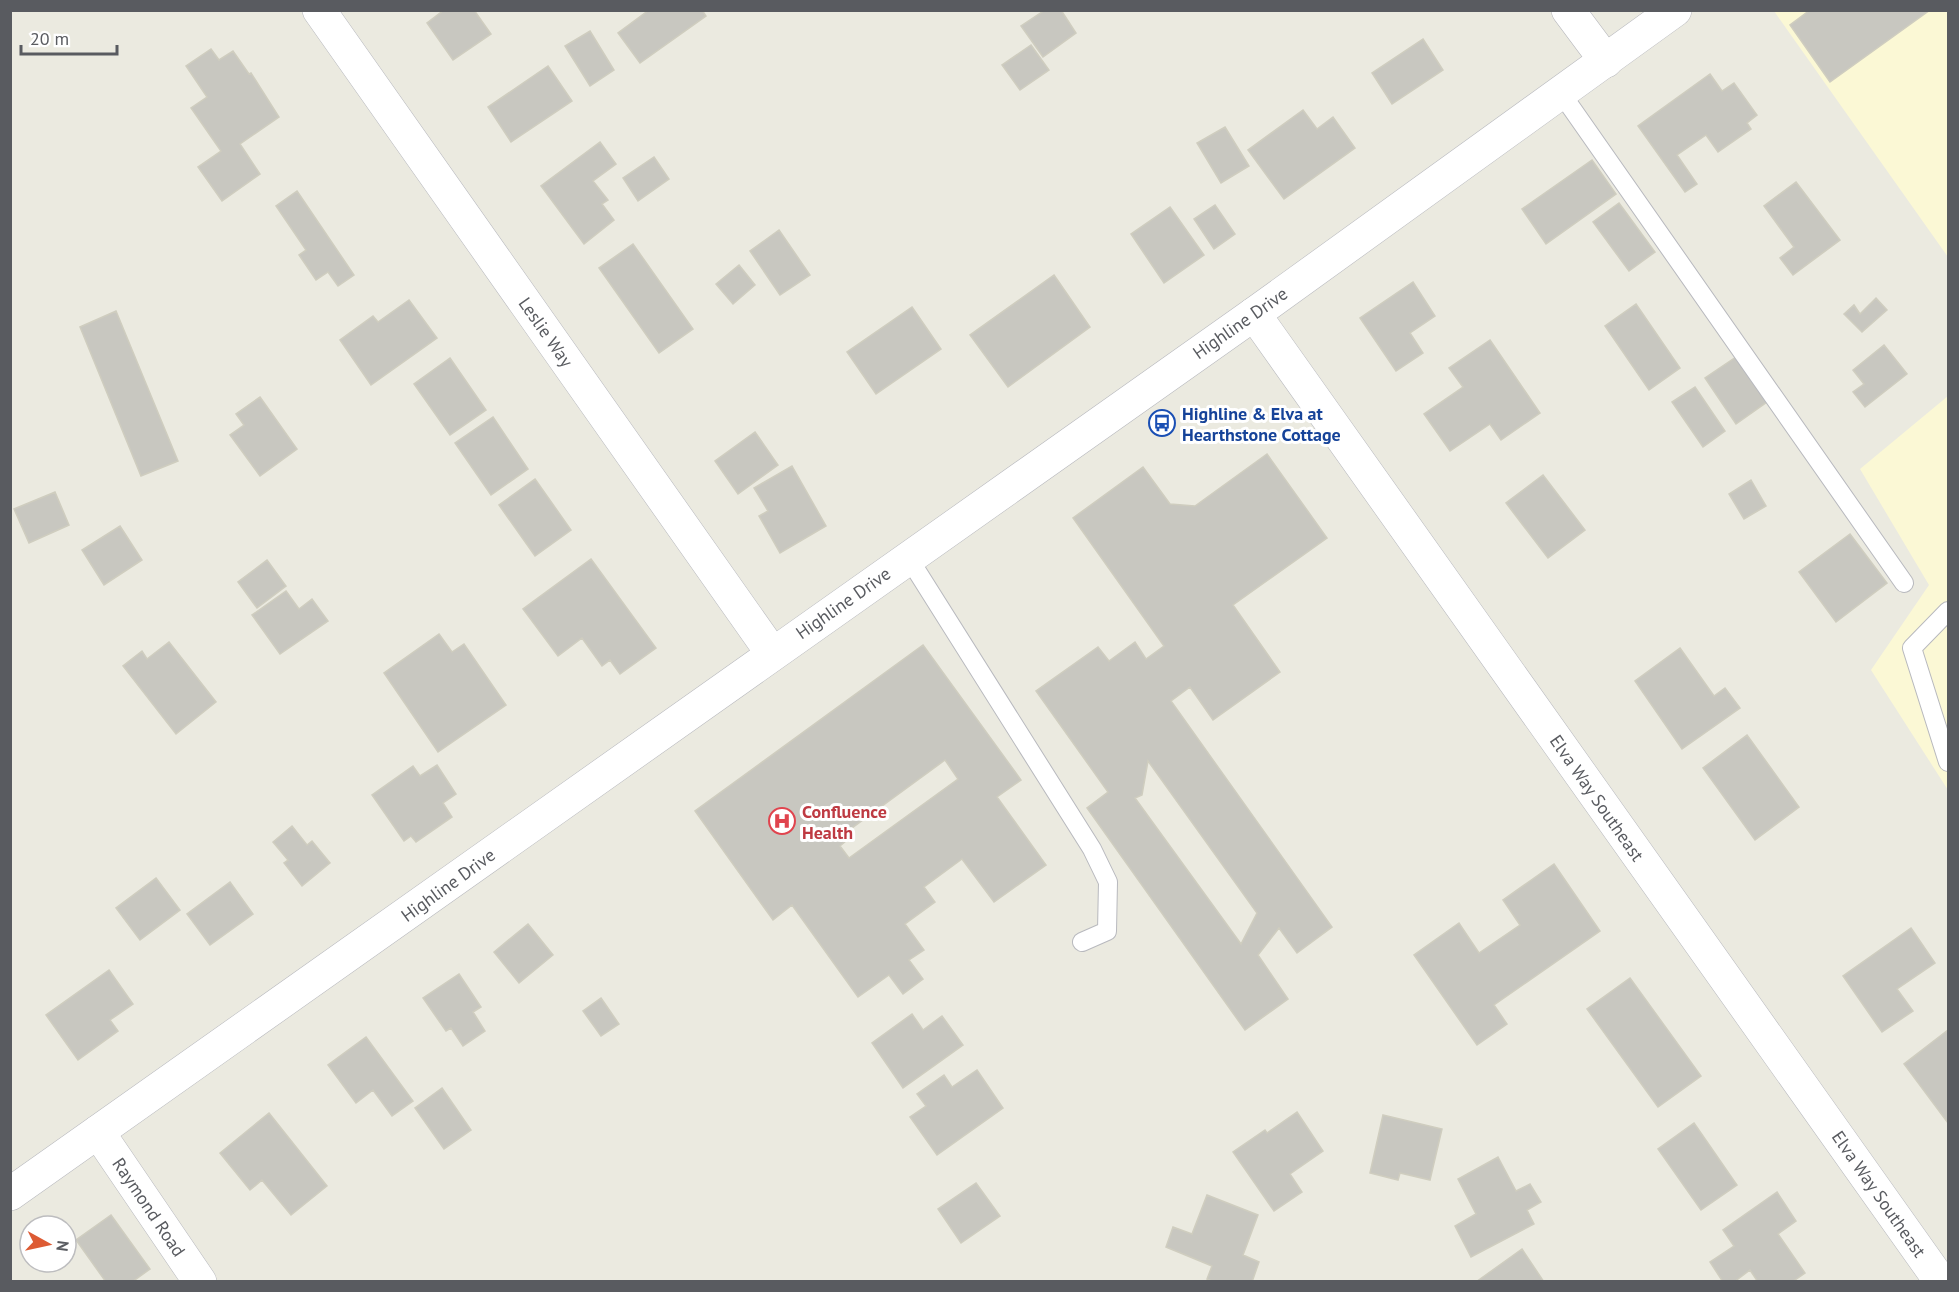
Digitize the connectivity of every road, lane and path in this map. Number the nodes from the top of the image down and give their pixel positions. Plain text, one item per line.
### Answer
1 (320, 10) edge
2 (1568, 10) edge
3 (1675, 10) edge
4 (1606, 61) junction
5 (1561, 93) junction
6 (1254, 314) junction
7 (908, 557) junction
8 (1904, 583) dead end
9 (1948, 611) edge
10 (772, 653) junction
11 (1948, 762) edge
12 (1082, 942) dead end
13 (98, 1132) junction
14 (10, 1194) edge
15 (1935, 1279) edge
16 (200, 1281) edge

1 - 10 street, Leslie Way
2 - 4 street
3 - 4 street, Highline Drive
4 - 5 street, Highline Drive
5 - 6 street, Highline Drive
5 - 8 lane
6 - 7 street, Highline Drive
6 - 15 street, Elva Way Southeast
7 - 10 street, Highline Drive
7 - 12 lane
9 - 11 lane
10 - 13 street, Highline Drive
13 - 14 street, Highline Drive
13 - 16 street, Raymond Road

